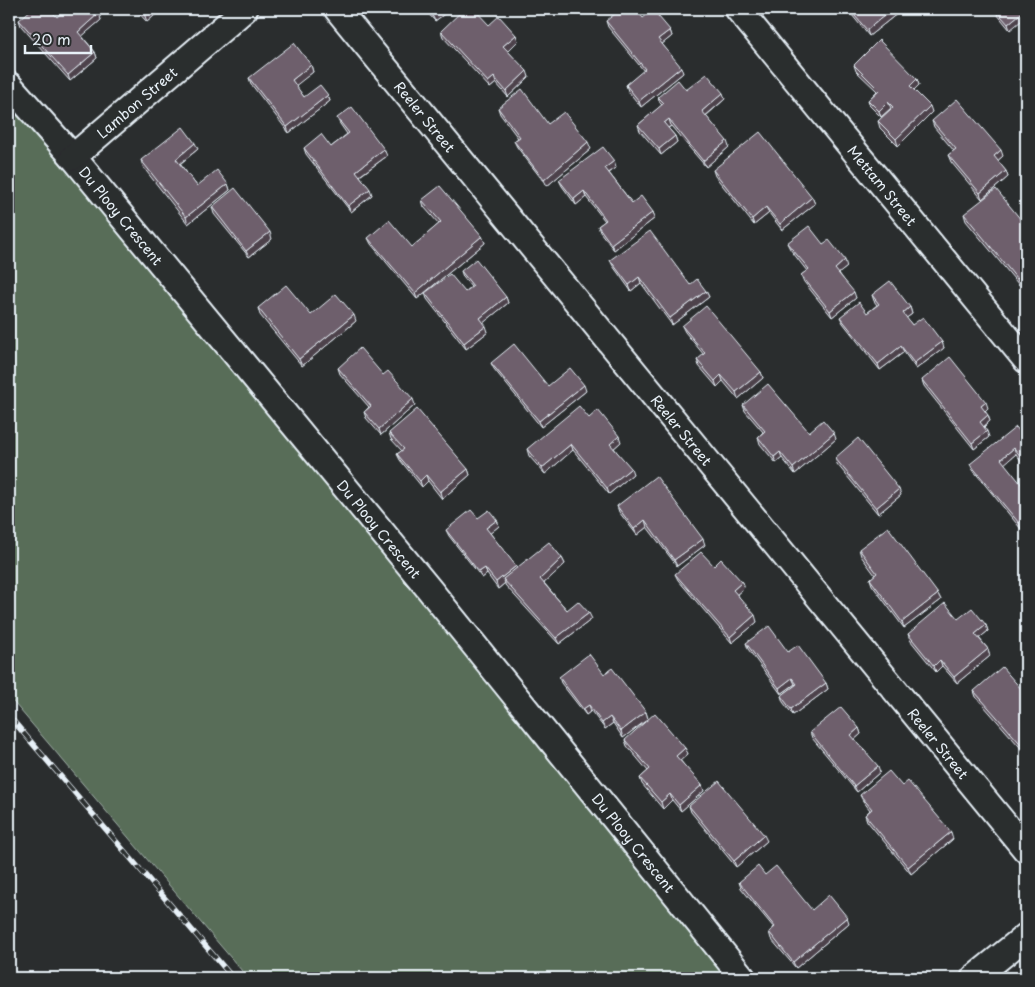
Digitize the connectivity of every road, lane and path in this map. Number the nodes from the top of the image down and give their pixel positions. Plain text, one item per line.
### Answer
1 (245, 9) edge
2 (337, 9) edge
3 (738, 9) edge
4 (9, 85) edge
5 (73, 157) junction
6 (1026, 360) edge
7 (1026, 850) edge
8 (1026, 936) edge
9 (743, 978) edge
10 (974, 978) edge

1 - 5 street, Lambon Street
2 - 7 street, Reeler Street
3 - 6 street, Mettam Street
4 - 5 street, Du Plooy Crescent
5 - 9 street, Du Plooy Crescent
8 - 10 street

